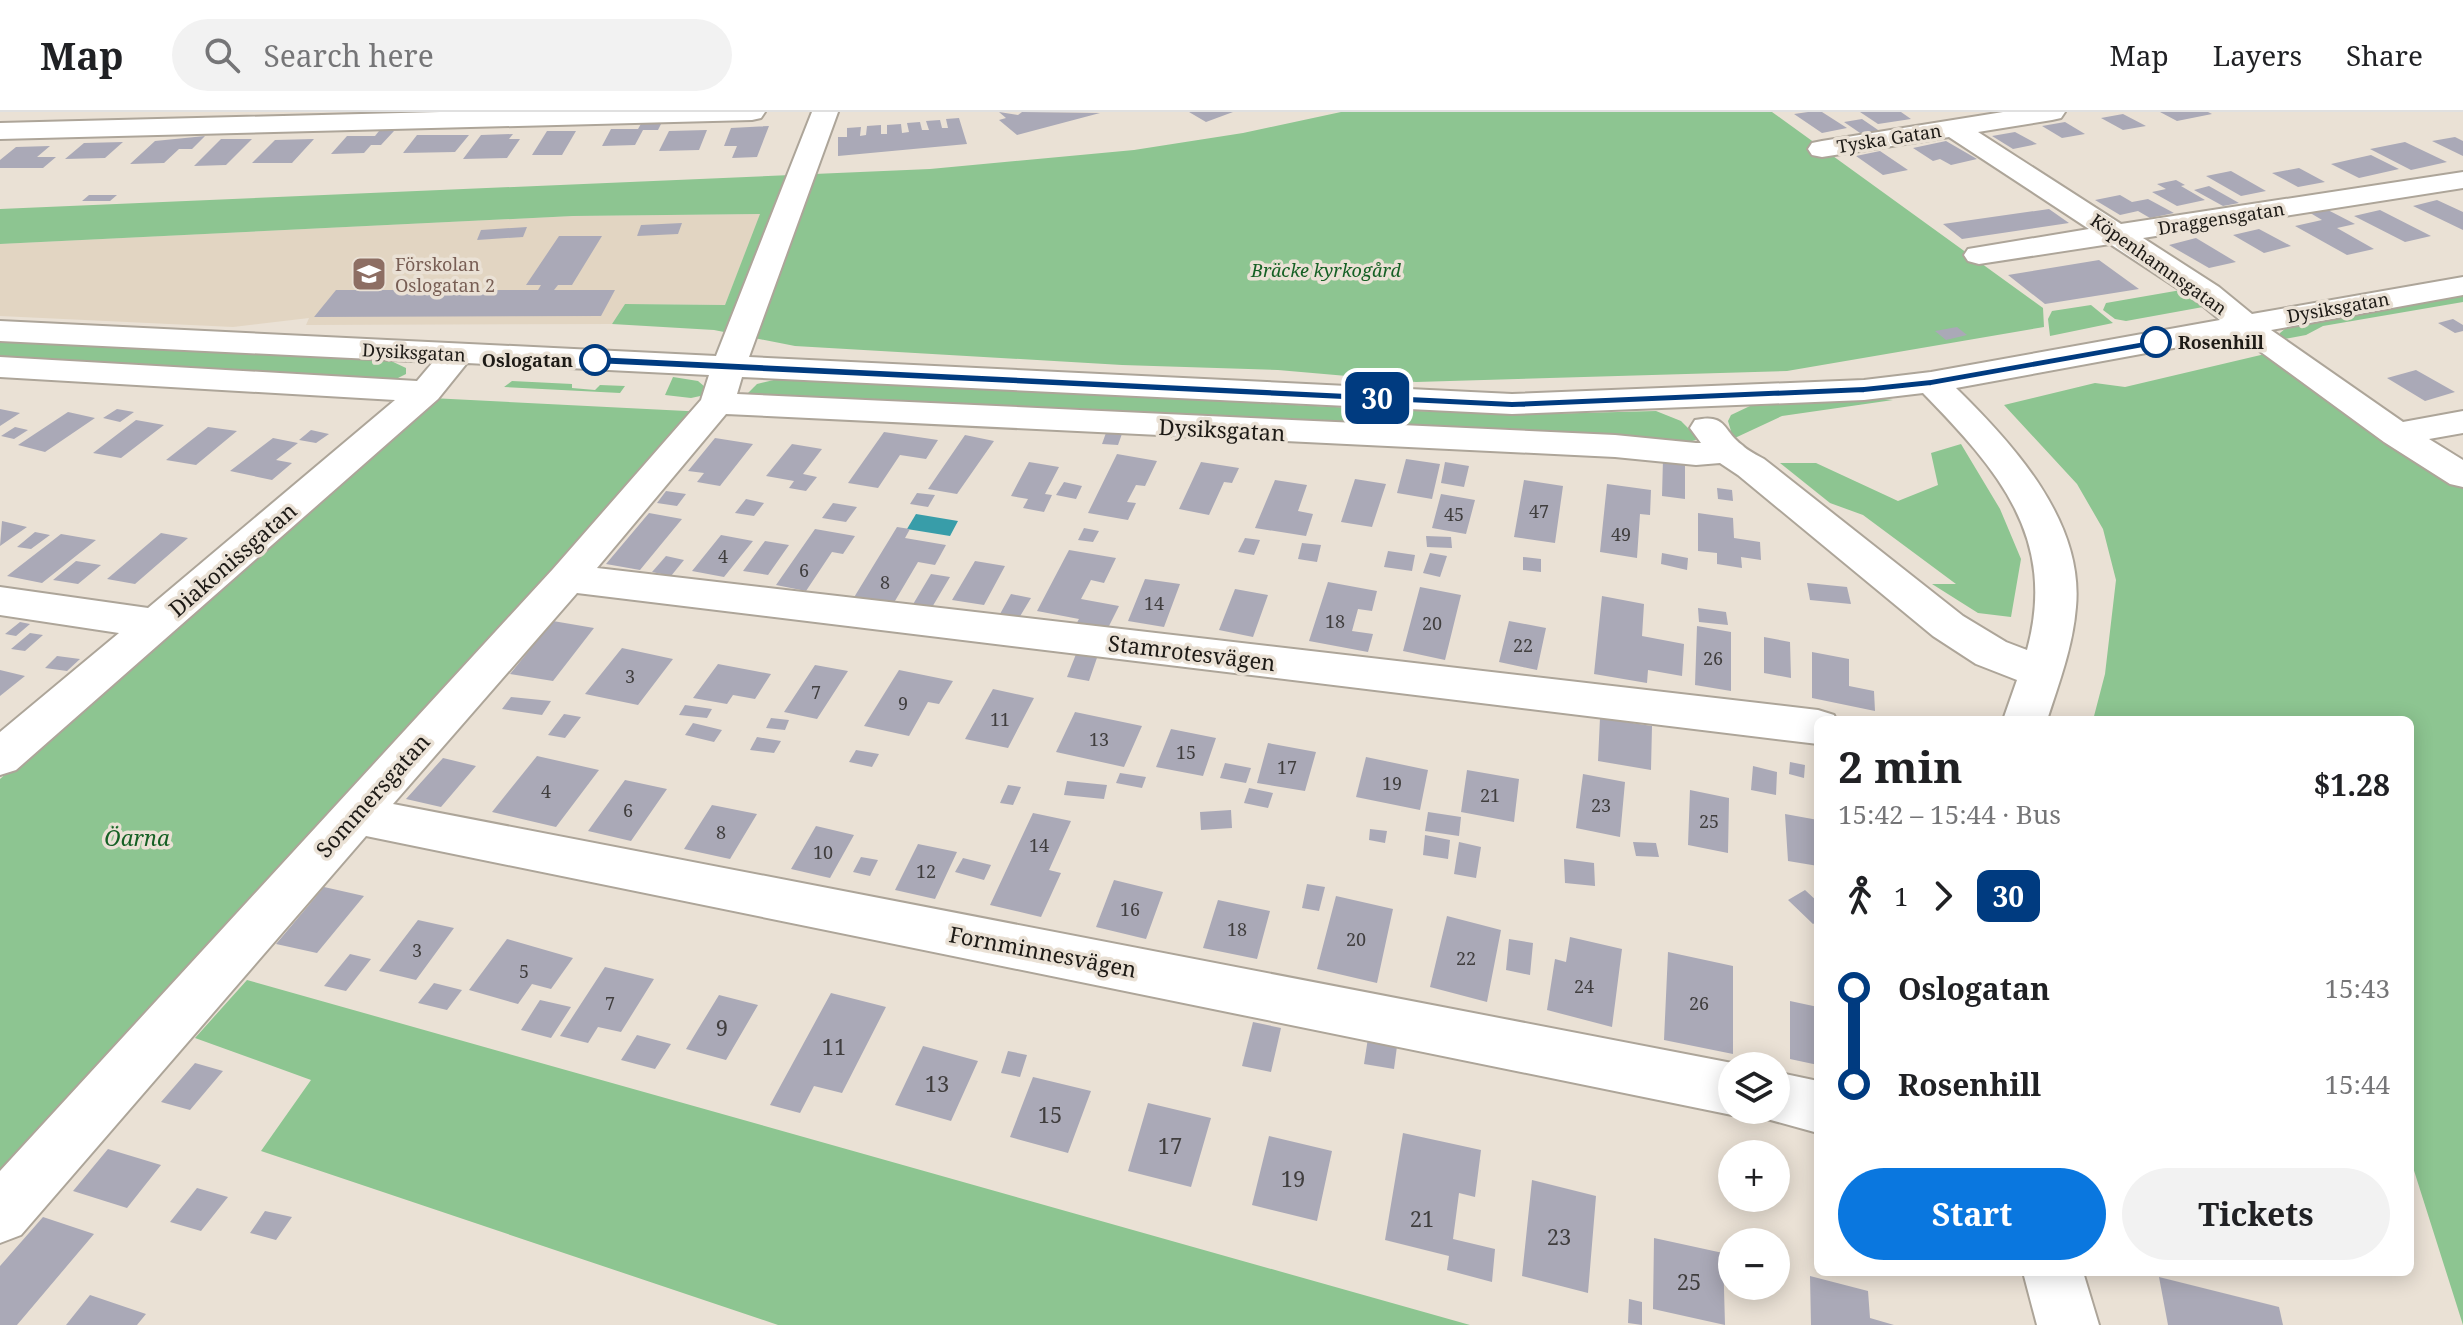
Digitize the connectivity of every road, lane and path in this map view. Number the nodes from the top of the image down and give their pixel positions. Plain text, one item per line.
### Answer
1 (41, 112) edge
2 (752, 112) edge
3 (825, 112) edge
4 (2052, 112) edge
5 (1955, 129) junction
6 (8, 131) edge
7 (1822, 149) dead end
8 (2463, 180) edge
9 (2118, 234) junction
10 (1979, 255) dead end
11 (2463, 286) edge
12 (2245, 325) junction
13 (0, 331) edge
14 (457, 354) junction
15 (0, 367) edge
16 (1931, 382) junction
17 (722, 384) junction
18 (426, 392) junction
19 (1692, 398) junction
20 (2463, 422) edge
21 (2397, 434) junction
22 (1727, 452) junction
23 (2463, 476) edge
24 (567, 578) junction
25 (0, 601) edge
26 (156, 624) junction
27 (2040, 672) junction
28 (2026, 716) edge
29 (1814, 727) edge
30 (0, 758) edge
31 (354, 815) junction
32 (1718, 1086) edge
33 (1790, 1101) edge
34 (1814, 1106) edge
35 (0, 1214) edge
36 (2054, 1276) edge
37 (2068, 1325) edge

1 - 6 street
2 - 6 street
3 - 17 street
4 - 5 street, Tyska Gatan
5 - 7 street, Tyska Gatan
5 - 9 street, Köpenhamnsgatan
8 - 9 street, Draggensgatan
9 - 10 street, Draggensgatan
9 - 12 street, Köpenhamnsgatan
11 - 12 street, Dysiksgatan
12 - 16 street, Dysiksgatan
12 - 21 street, Köpenhamnsgatan
13 - 14 street, Dysiksgatan
14 - 17 street, Dysiksgatan
14 - 18 street, Diakonissgatan
15 - 18 street, Dysiksgatan
16 - 19 street, Dysiksgatan
16 - 27 street
17 - 19 street, Dysiksgatan
17 - 22 street, Dysiksgatan
17 - 24 street, Sommersgatan
18 - 26 street, Diakonissgatan
19 - 22 street
20 - 21 street
21 - 23 street, Köpenhamnsgatan
22 - 27 street
24 - 29 street, Stamrotesvägen
24 - 31 street, Sommersgatan
25 - 26 street
26 - 30 street, Diakonissgatan
27 - 28 street
31 - 32 street, Fornminnesvägen
31 - 35 street, Sommersgatan
33 - 34 street
36 - 37 street

